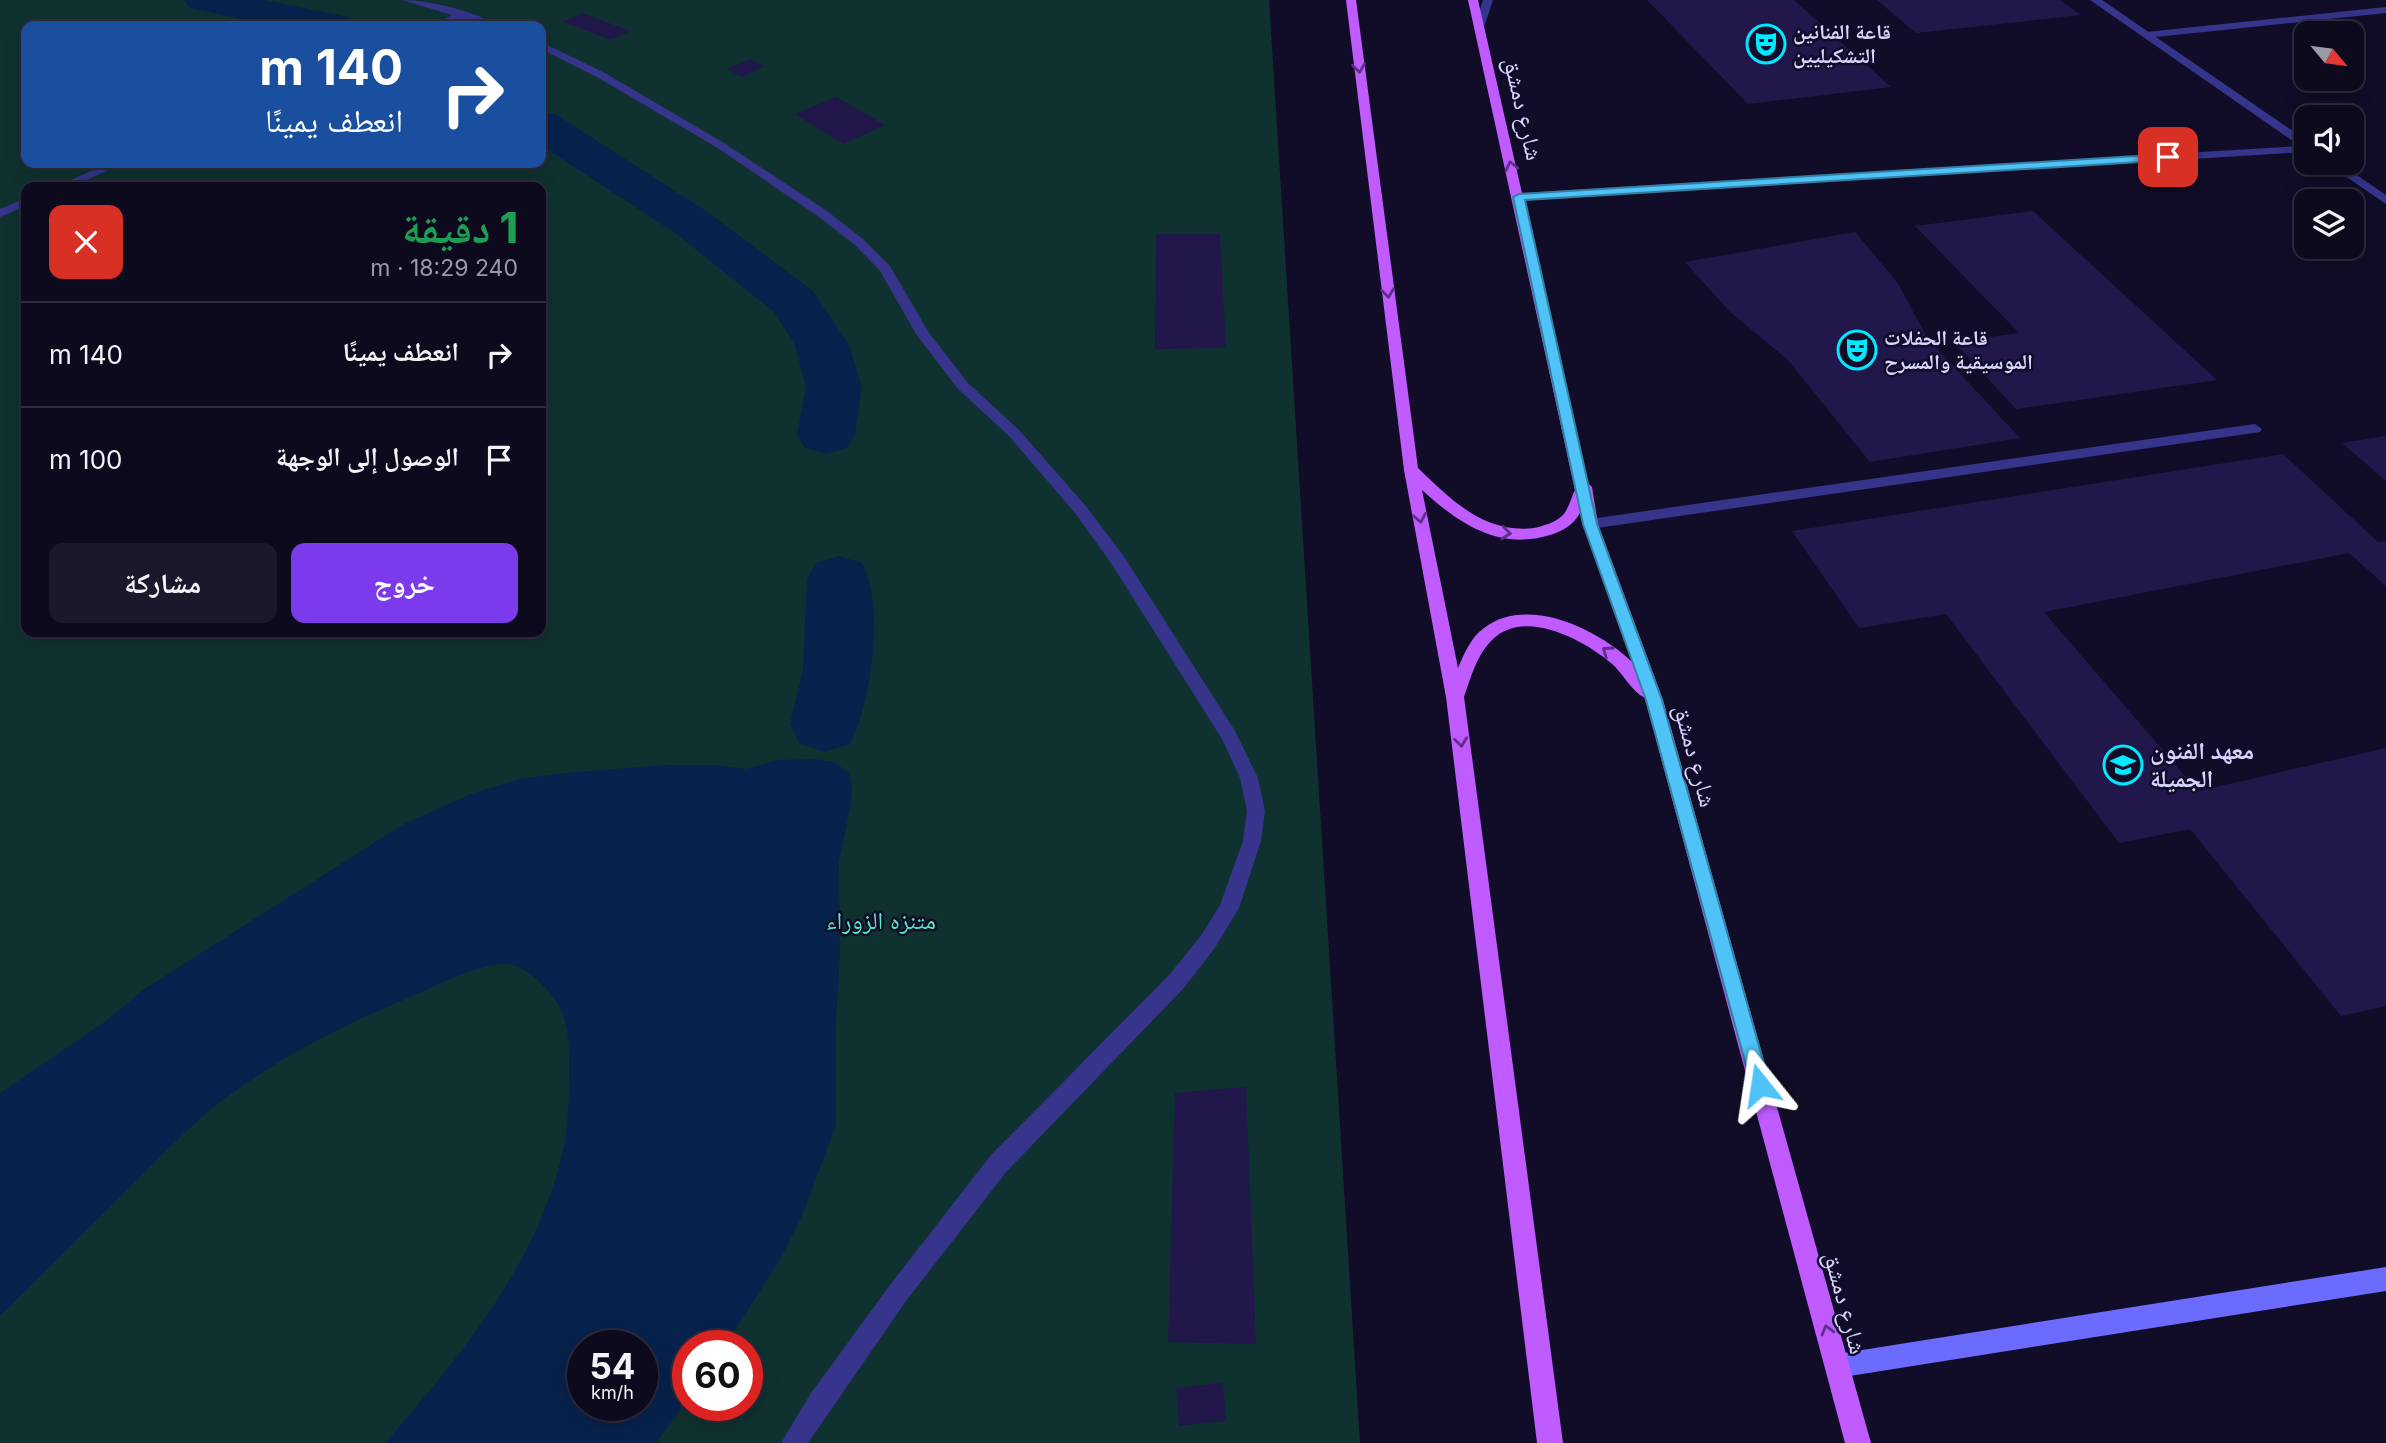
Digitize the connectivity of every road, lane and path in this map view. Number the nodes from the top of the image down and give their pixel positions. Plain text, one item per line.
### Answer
1 (407, 0) edge
2 (1350, 0) edge
3 (1473, 0) edge
4 (1489, 0) edge
5 (2095, 0) edge
6 (2386, 10) edge
7 (463, 15) junction
8 (448, 21) edge
9 (479, 21) edge
10 (1479, 27) junction
11 (2146, 35) junction
12 (546, 48) edge
13 (2294, 139) edge
14 (2294, 148) edge
15 (106, 168) edge
16 (2350, 175) edge
17 (73, 182) edge
18 (1519, 197) junction
19 (2386, 200) edge
20 (21, 204) edge
21 (0, 214) edge
22 (2255, 429) dead end
23 (1411, 470) junction
24 (1584, 487) junction
25 (1590, 524) junction
26 (1455, 697) junction
27 (1654, 700) junction
28 (2386, 1279) edge
29 (1837, 1366) junction
30 (794, 1443) edge
31 (1550, 1443) edge
32 (1858, 1443) edge

1 - 7 street
2 -> 23 main road
3 - 10 main road, شارع دمشق
4 - 10 street
5 - 11 street
6 - 11 street
7 - 8 street
7 - 9 street
18 -> 10 main road, شارع دمشق
11 - 13 street
12 - 30 street
14 - 18 street
15 - 17 street
16 - 19 street
18 - 24 main road, شارع دمشق
20 - 21 street
22 - 25 street
23 -> 24 main road
23 -> 26 main road
24 - 25 main road, شارع دمشق
25 - 27 main road, شارع دمشق
27 -> 26 main road
26 -> 31 main road
29 -> 27 main road, شارع دمشق
28 - 29 street
29 - 32 main road, شارع دمشق

